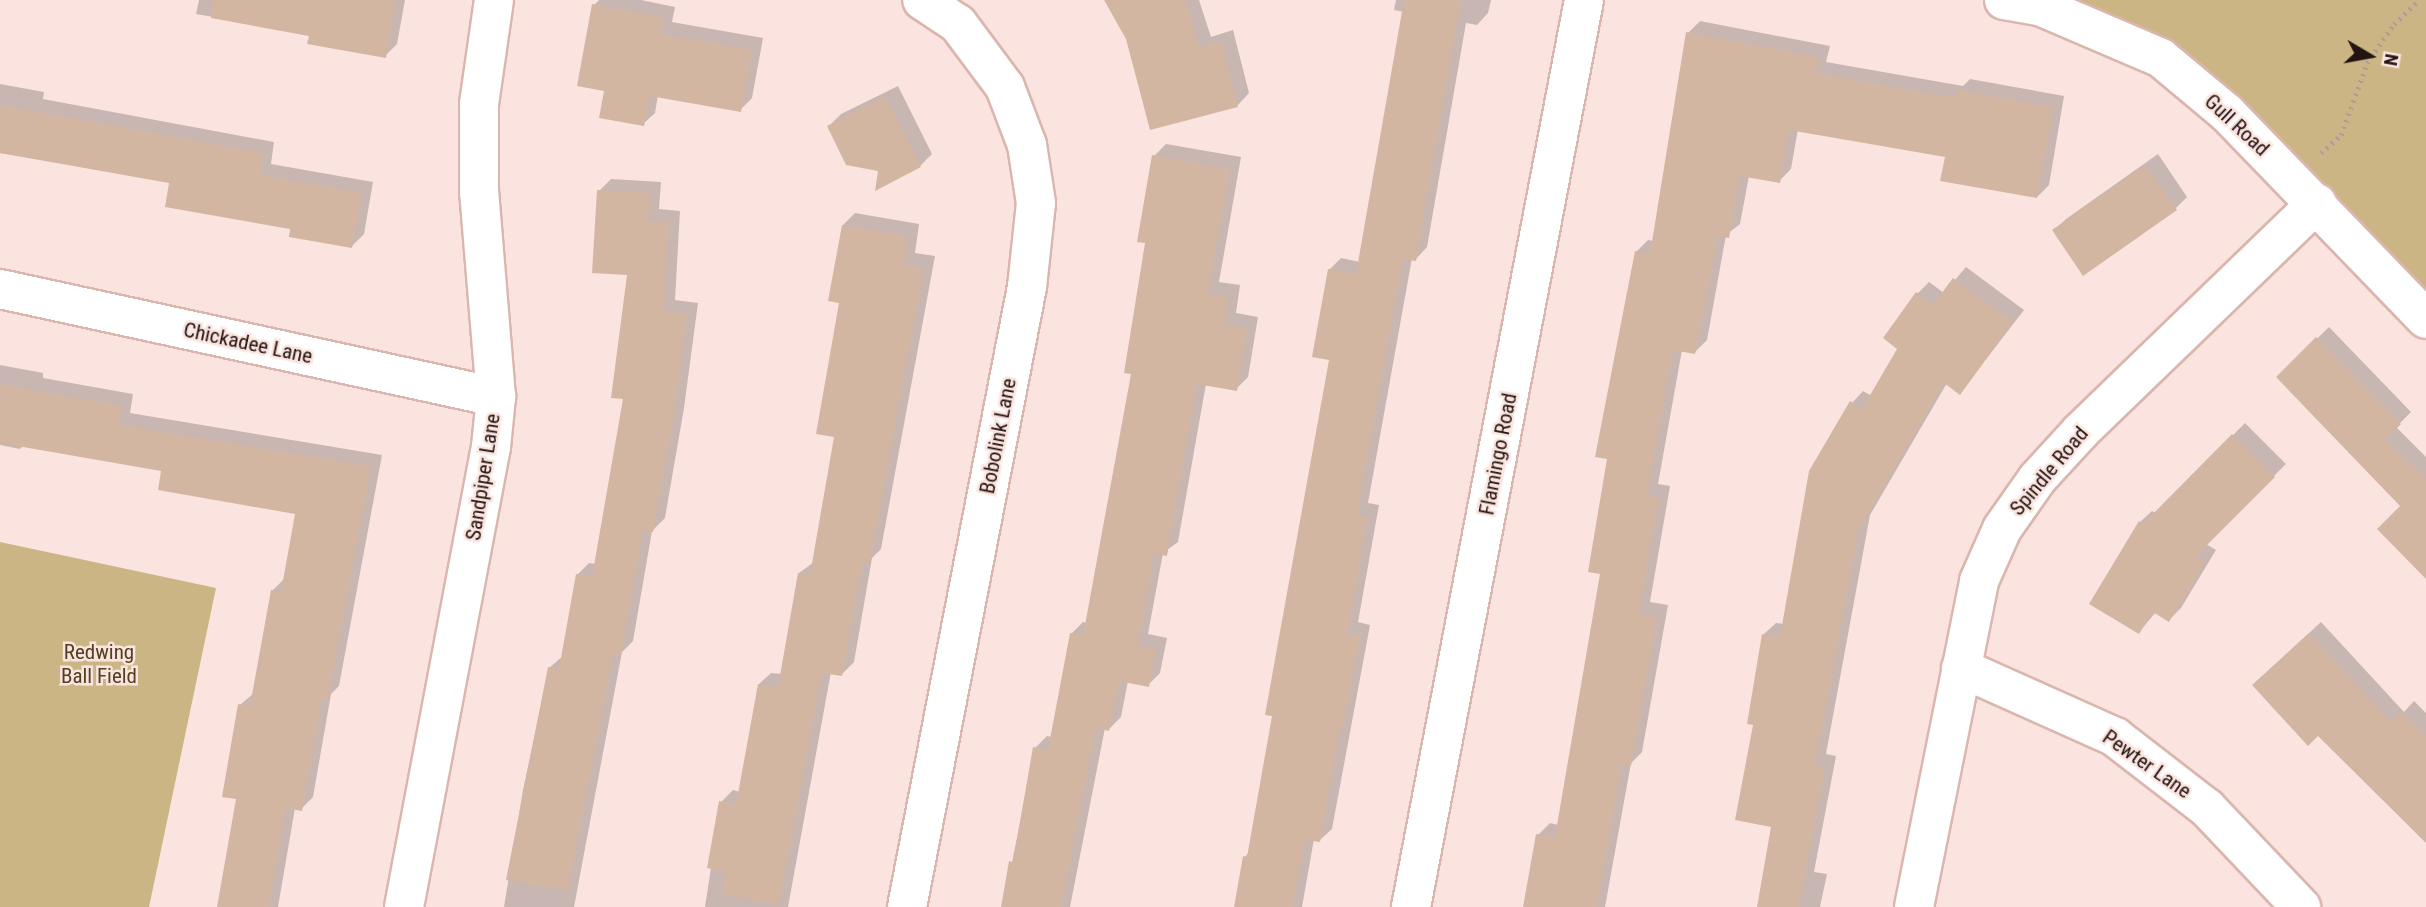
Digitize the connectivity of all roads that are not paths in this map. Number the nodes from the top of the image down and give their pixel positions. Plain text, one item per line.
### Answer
1 (494, 0) edge
2 (922, 0) edge
3 (1584, 0) edge
4 (2004, 0) edge
5 (2043, 3) edge
6 (2305, 191) junction
7 (0, 289) edge
8 (2426, 318) edge
9 (496, 397) junction
10 (1961, 668) junction
11 (404, 907) edge
12 (906, 907) edge
13 (1411, 907) edge
14 (1914, 907) edge
15 (2301, 907) edge

1 - 9 street, Sandpiper Lane
2 - 12 street, Bobolink Lane
3 - 13 street, Flamingo Road
4 - 5 street, Gull Road
5 - 6 street, Gull Road
6 - 8 street, Gull Road
6 - 10 street, Spindle Road
7 - 9 street, Chickadee Lane
9 - 11 street, Sandpiper Lane
10 - 14 street, Spindle Road
10 - 15 street, Pewter Lane

